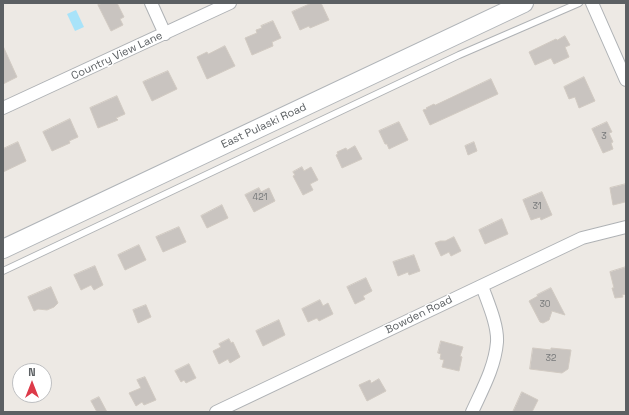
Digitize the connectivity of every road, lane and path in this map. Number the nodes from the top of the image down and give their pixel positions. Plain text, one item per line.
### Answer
1 (150, 3) edge
2 (230, 3) edge
3 (524, 3) edge
4 (578, 3) edge
5 (592, 3) edge
6 (165, 34) junction
7 (626, 80) edge
8 (3, 108) edge
9 (626, 227) edge
10 (3, 249) edge
11 (3, 271) edge
12 (482, 286) junction
13 (216, 412) edge
14 (472, 412) edge

1 - 6 street
2 - 6 street, Country View Lane
3 - 10 main road, East Pulaski Road
4 - 11 lane
5 - 7 street
6 - 8 street, Country View Lane
9 - 12 street, Bowden Road
12 - 13 street, Bowden Road
12 - 14 street

